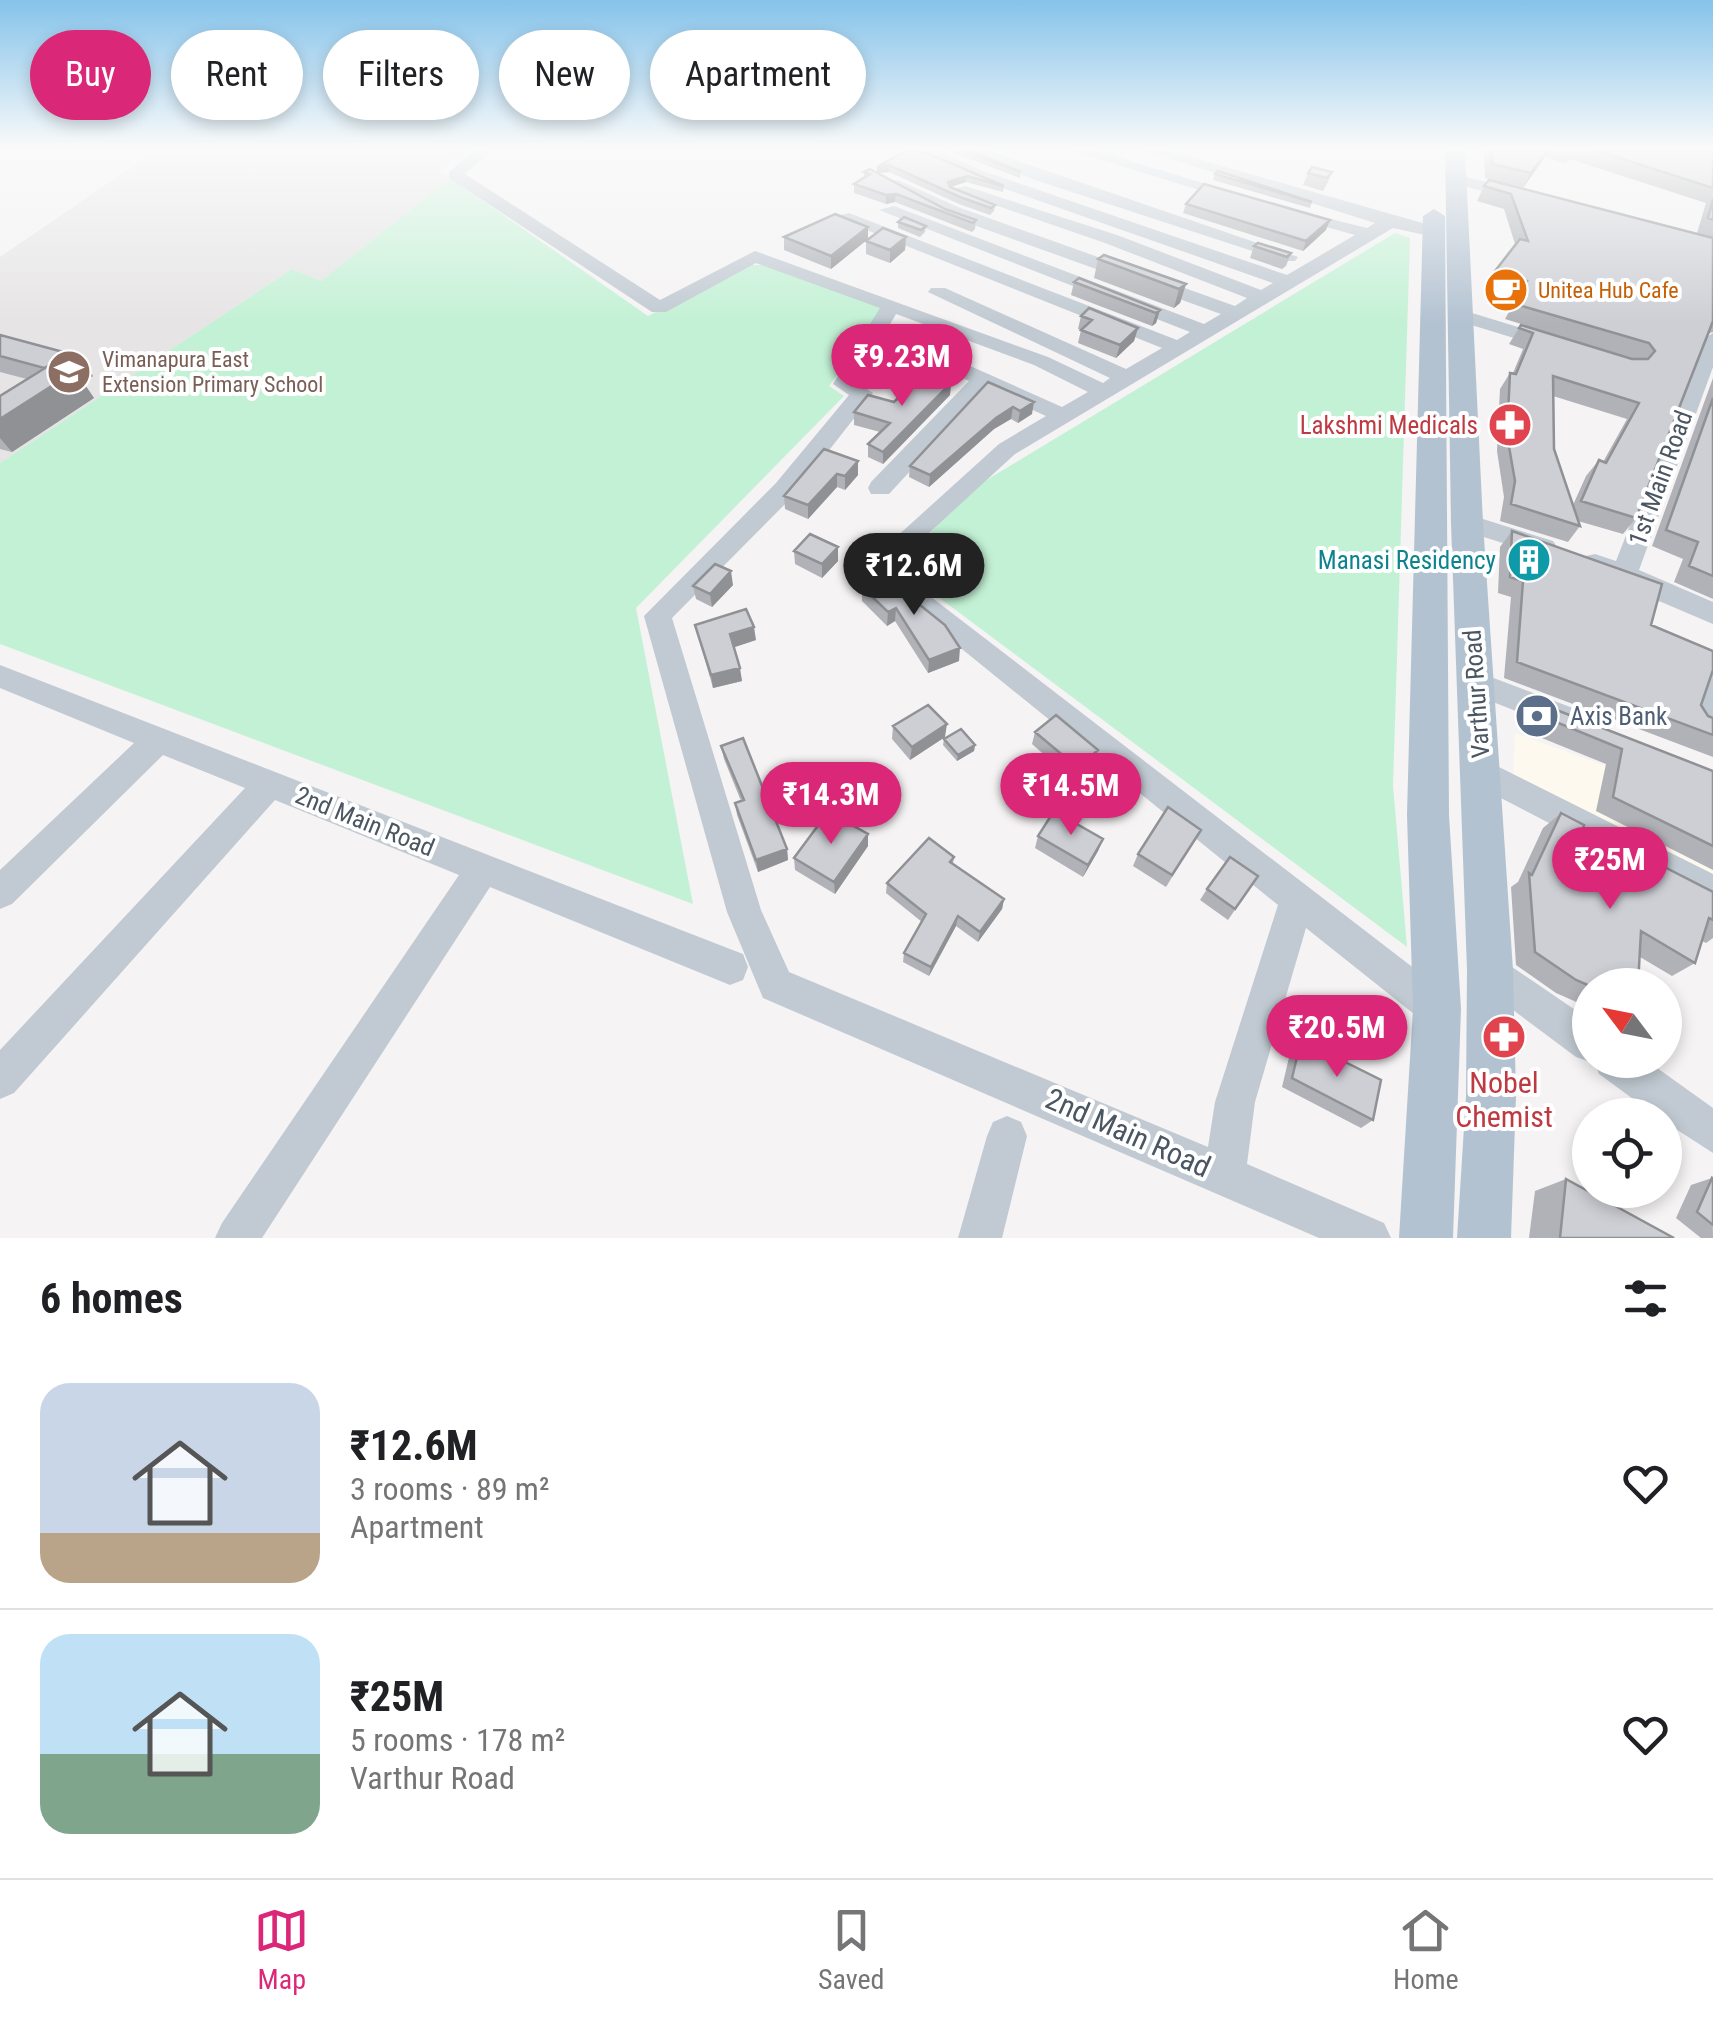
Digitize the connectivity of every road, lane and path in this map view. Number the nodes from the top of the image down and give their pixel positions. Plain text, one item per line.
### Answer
1 (505, 208) edge
2 (945, 208) edge
3 (1014, 208) edge
4 (1074, 208) edge
5 (1153, 208) edge
6 (1198, 208) edge
7 (1301, 208) edge
8 (1320, 208) edge
9 (1434, 208) edge
10 (1457, 208) edge
11 (888, 210) dead end
12 (843, 217) edge
13 (1379, 228) junction
14 (1434, 232) junction
15 (1300, 241) edge
16 (1323, 255) junction
17 (1288, 282) junction
18 (938, 292) dead end
19 (1262, 297) junction
20 (891, 305) junction
21 (1236, 313) junction
22 (1459, 315) junction
23 (1204, 331) junction
24 (1713, 339) edge
25 (1177, 348) junction
26 (1578, 352) edge
27 (943, 361) dead end
28 (984, 378) junction
29 (1116, 385) junction
30 (1448, 410) junction
31 (1064, 416) junction
32 (880, 488) dead end
33 (1467, 523) junction
34 (1624, 574) junction
35 (1713, 614) edge
36 (0, 676) edge
37 (1474, 683) junction
38 (1713, 684) edge
39 (1702, 719) edge
40 (1603, 732) edge
41 (159, 739) junction
42 (1481, 772) junction
43 (270, 783) junction
44 (483, 868) junction
45 (1713, 892) edge
46 (0, 893) edge
47 (1298, 900) junction
48 (730, 967) dead end
49 (1490, 970) junction
50 (1436, 1009) junction
51 (1572, 1030) edge
52 (0, 1078) edge
53 (1637, 1078) edge
54 (1713, 1134) edge
55 (1008, 1136) dead end
56 (1225, 1176) junction
57 (237, 1238) edge
58 (980, 1238) edge
59 (1369, 1238) edge
60 (1426, 1238) edge
61 (1484, 1238) edge

1 - 20 street
2 - 21 street
3 - 19 street
4 - 17 street
5 - 16 street
6 - 15 street
7 - 13 street
8 - 13 street
9 - 14 main road, Varthur Road
10 - 22 main road, Varthur Road
11 - 23 street
12 - 25 street
13 - 14 street
13 - 16 street
14 - 30 main road, Varthur Road
16 - 17 street
17 - 19 street
18 - 29 street
19 - 21 street
20 - 29 street
20 - 56 street, 2nd Main Road
21 - 23 street
22 - 26 street
22 - 30 main road, Varthur Road
23 - 25 street
24 - 34 street, 1st Main Road
25 - 29 street
27 - 28 street
28 - 31 street
28 - 32 street
29 - 31 street
30 - 33 main road, Varthur Road
30 - 50 main road, Varthur Road
31 - 47 street
33 - 34 street, 1st Main Road
33 - 37 main road, Varthur Road
34 - 35 street
36 - 41 street, 2nd Main Road
37 - 40 street
37 - 42 main road, Varthur Road
38 - 39 street
41 - 43 street, 2nd Main Road
41 - 46 street
42 - 45 street
42 - 49 main road, Varthur Road
43 - 44 street, 2nd Main Road
43 - 52 street
44 - 48 street, 2nd Main Road
44 - 57 street
47 - 50 street
47 - 56 street
49 - 51 street
49 - 61 main road, Varthur Road
50 - 60 main road, Varthur Road
53 - 54 street
55 - 58 street
56 - 59 street, 2nd Main Road

